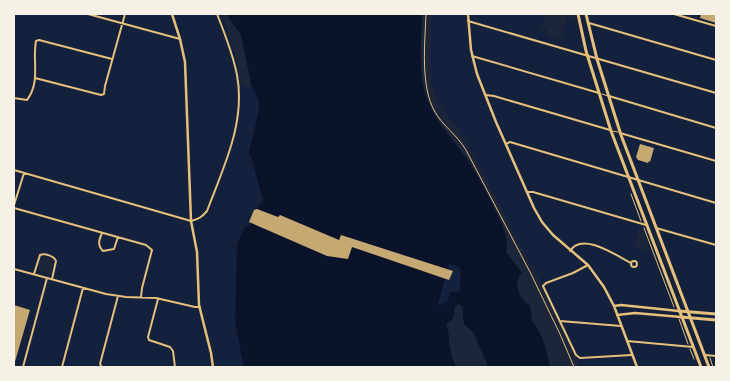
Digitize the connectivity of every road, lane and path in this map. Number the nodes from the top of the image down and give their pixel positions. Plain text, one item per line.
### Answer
1 (88, 14) edge
2 (125, 14) edge
3 (172, 14) edge
4 (217, 14) edge
5 (426, 14) edge
6 (468, 14) edge
7 (578, 14) edge
8 (586, 14) edge
9 (674, 14) edge
10 (680, 15) edge
11 (468, 21) junction
12 (588, 22) junction
13 (122, 24) junction
14 (716, 26) edge
15 (180, 39) junction
16 (472, 56) junction
17 (588, 56) junction
18 (112, 59) junction
19 (597, 59) junction
20 (716, 60) edge
21 (35, 78) junction
22 (599, 93) junction
23 (716, 93) edge
24 (484, 95) junction
25 (609, 96) junction
26 (14, 98) edge
27 (716, 128) edge
28 (611, 131) junction
29 (620, 133) junction
30 (506, 144) junction
31 (716, 161) edge
32 (14, 170) edge
33 (24, 173) junction
34 (628, 177) junction
35 (638, 180) junction
36 (527, 192) junction
37 (631, 192) dead end
38 (716, 203) edge
39 (14, 207) edge
40 (640, 218) dead end
41 (191, 221) junction
42 (645, 226) junction
43 (656, 228) junction
44 (102, 232) junction
45 (118, 237) junction
46 (716, 245) edge
47 (570, 250) junction
48 (631, 263) dead end
49 (588, 265) junction
50 (14, 269) edge
51 (34, 274) junction
52 (47, 278) junction
53 (52, 279) junction
54 (83, 288) junction
55 (118, 296) junction
56 (141, 297) junction
57 (158, 299) junction
58 (614, 306) junction
59 (674, 306) dead end
60 (200, 307) junction
61 (679, 311) junction
62 (688, 312) junction
63 (617, 314) junction
64 (716, 314) edge
65 (680, 318) junction
66 (690, 318) junction
67 (716, 320) edge
68 (560, 321) junction
69 (621, 326) junction
70 (626, 341) junction
71 (688, 344) dead end
72 (692, 348) junction
73 (632, 354) junction
74 (705, 355) junction
75 (716, 356) edge
76 (710, 360) dead end
77 (695, 361) dead end
78 (23, 367) edge
79 (62, 367) edge
80 (102, 367) edge
81 (175, 367) edge
82 (213, 367) edge
83 (574, 367) edge
84 (637, 367) edge
85 (701, 367) edge
86 (709, 367) edge
87 (713, 367) edge

1 - 13 street
2 - 13 street
3 - 15 street
4 - 41 street
5 - 83 path
6 - 11 street
7 - 17 main road
8 - 12 main road
9 - 10 street
10 - 14 street
11 - 16 street
11 - 17 street
12 - 19 main road
12 - 20 street
13 - 15 street
13 - 18 street
15 - 41 street
16 - 22 street
16 - 24 street
17 - 19 street
17 - 22 main road
18 - 21 street
18 - 21 street
19 - 23 street
19 - 25 main road
21 - 26 street
22 - 25 lane
22 - 28 main road
24 - 28 street
24 - 30 street
25 - 27 street
25 - 29 main road
28 - 29 lane
28 - 34 main road
29 - 31 street
29 - 35 main road
30 - 34 street
30 - 36 street
32 - 33 street
33 - 39 street
33 - 41 street
34 - 35 street
34 - 42 main road
35 - 38 street
35 - 43 main road
36 - 42 street
36 - 47 street
37 - 40 path
39 - 44 street
41 - 60 street
42 - 43 lane
42 - 59 path
42 - 61 main road
43 - 46 street
43 - 62 main road
44 - 45 street
44 - 45 street
45 - 56 street
47 - 48 street
47 - 49 street
49 - 58 street
49 - 68 street
50 - 51 street
51 - 52 street
51 - 53 street
52 - 53 street
52 - 78 street
53 - 54 street
54 - 55 street
54 - 79 street
55 - 56 street
55 - 80 street
56 - 57 street
57 - 60 street
57 - 81 street
58 - 61 street
58 - 63 street
60 - 82 street
61 - 62 main road
61 - 65 main road
62 - 64 main road
62 - 66 main road
63 - 65 street
63 - 69 street
65 - 66 main road
65 - 71 path
65 - 72 main road
66 - 67 main road
66 - 74 main road
68 - 69 street
68 - 73 street
69 - 70 street
70 - 72 street
70 - 73 street
72 - 77 path
72 - 85 main road
73 - 84 street
74 - 75 street
74 - 86 main road
76 - 87 path

